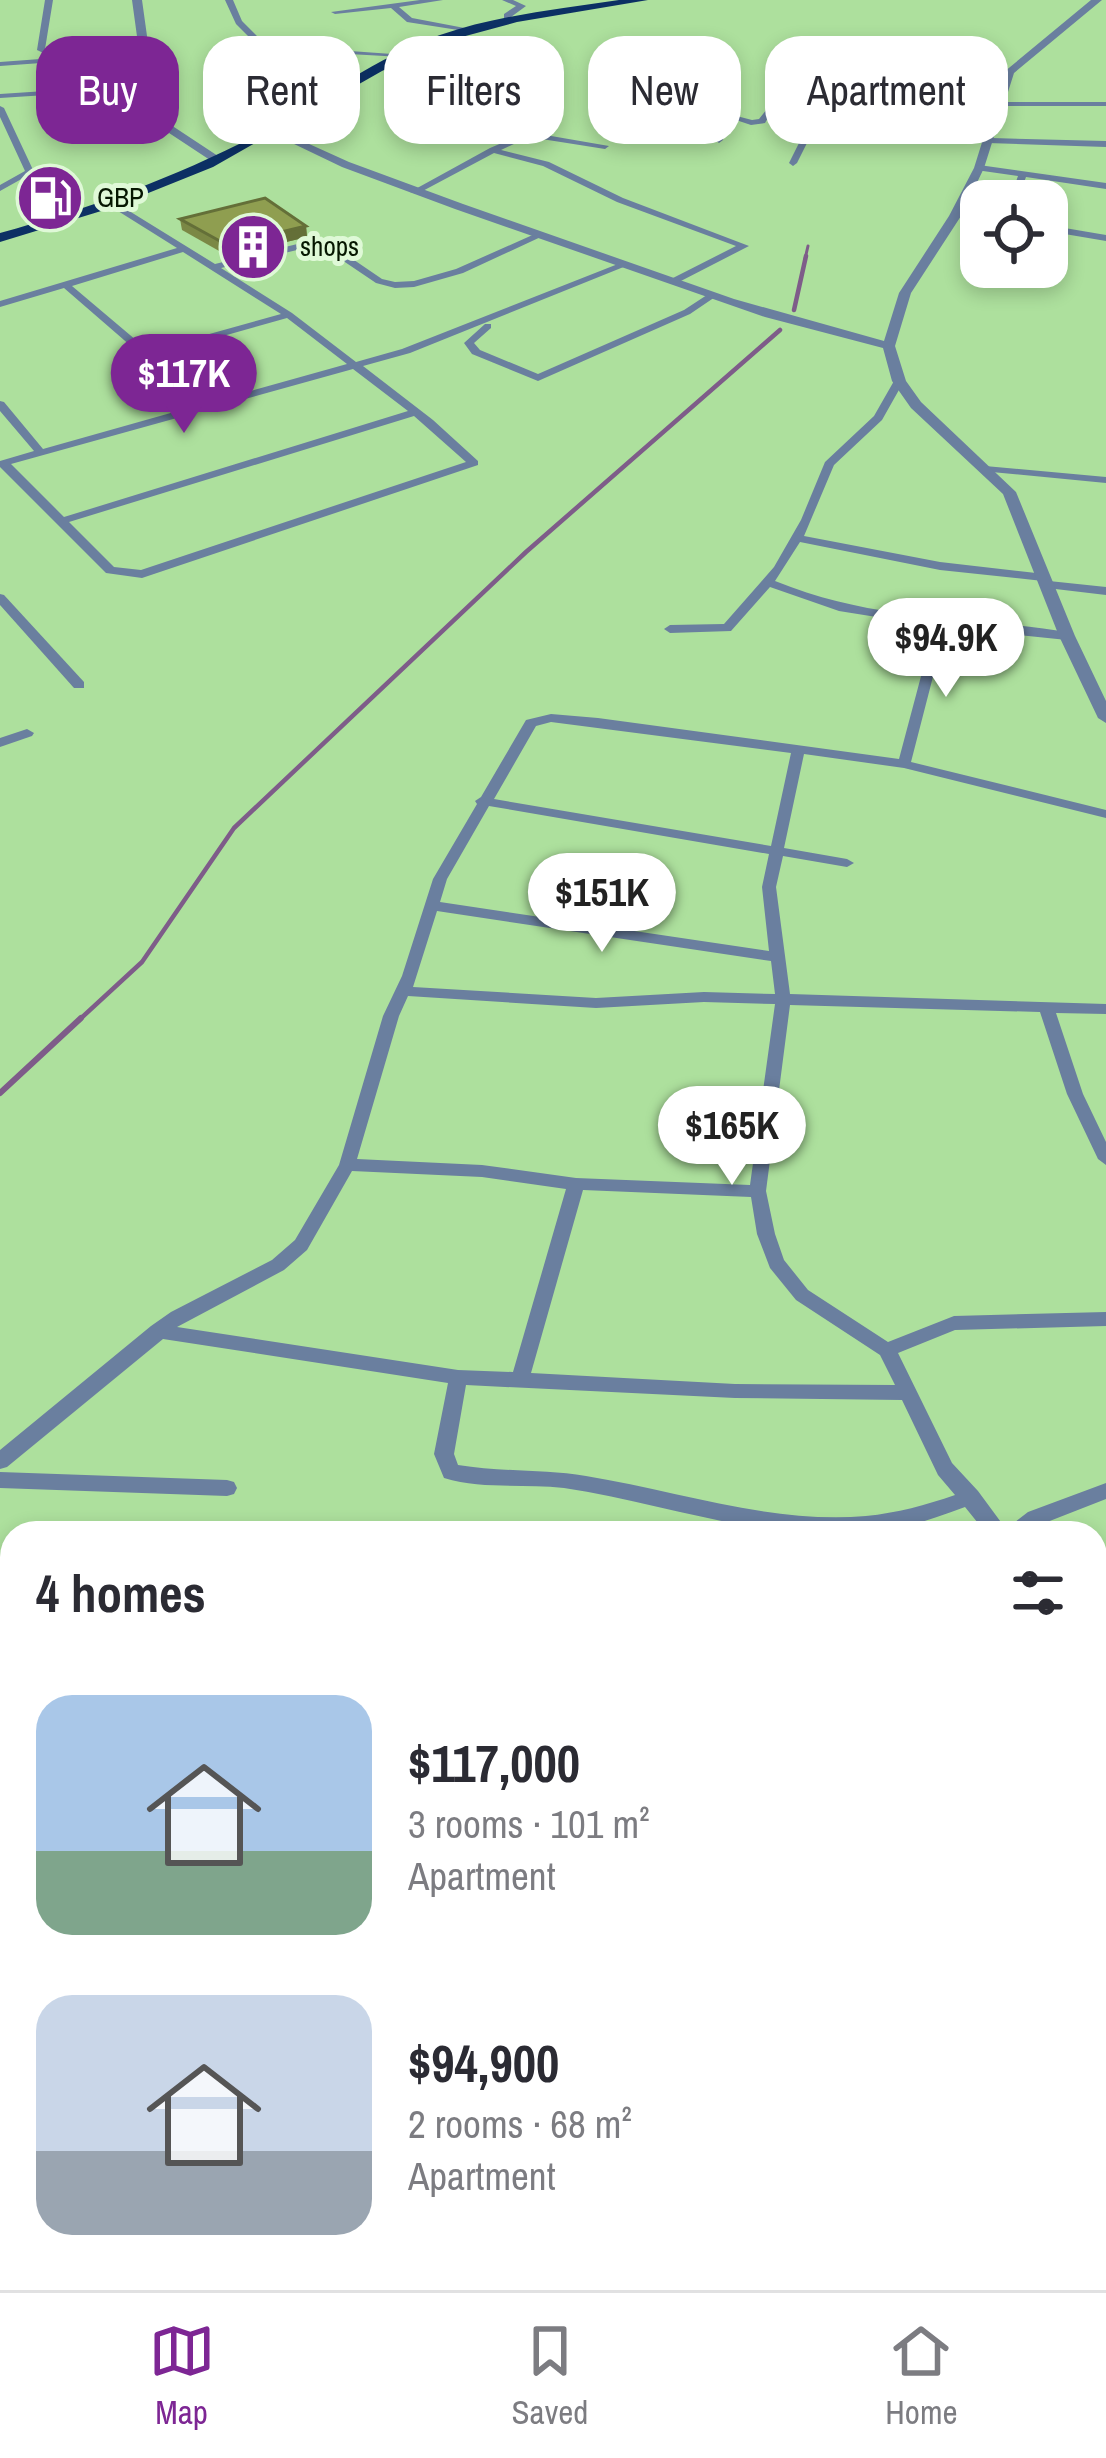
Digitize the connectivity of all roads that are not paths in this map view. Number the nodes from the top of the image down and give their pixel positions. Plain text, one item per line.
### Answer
1 (49, 0) edge
2 (137, 0) edge
3 (229, 0) edge
4 (439, 0) edge
5 (506, 0) edge
6 (642, 0) edge
7 (1097, 0) edge
8 (392, 5) junction
9 (335, 12) dead end
10 (507, 21) junction
11 (471, 31) junction
12 (43, 36) edge
13 (144, 36) edge
14 (457, 36) edge
15 (36, 53) edge
16 (384, 54) edge
17 (36, 61) edge
18 (19, 62) junction
19 (0, 64) edge
20 (384, 65) edge
21 (380, 67) junction
22 (384, 68) edge
23 (360, 79) edge
24 (1008, 84) edge
25 (36, 94) edge
26 (0, 96) edge
27 (1008, 99) edge
28 (1106, 104) edge
29 (0, 107) edge
30 (179, 133) edge
31 (1008, 141) edge
32 (247, 144) edge
33 (298, 144) edge
34 (803, 144) edge
35 (990, 144) edge
36 (1106, 144) edge
37 (605, 146) dead end
38 (493, 150) junction
39 (217, 160) junction
40 (794, 163) dead end
41 (979, 167) junction
42 (1023, 174) junction
43 (1021, 180) edge
44 (1106, 186) edge
45 (0, 188) edge
46 (414, 192) junction
47 (113, 204) junction
48 (957, 213) junction
49 (960, 214) edge
50 (1068, 232) edge
51 (540, 235) junction
52 (0, 238) edge
53 (1106, 238) edge
54 (185, 249) junction
55 (626, 264) junction
56 (215, 267) junction
57 (674, 281) junction
58 (66, 285) junction
59 (713, 295) junction
60 (0, 304) edge
61 (289, 315) junction
62 (498, 317) junction
63 (889, 346) junction
64 (145, 350) junction
65 (357, 366) junction
66 (899, 381) junction
67 (0, 404) edge
68 (206, 406) junction
69 (415, 412) junction
70 (41, 452) junction
71 (2, 464) edge
72 (985, 469) junction
73 (1106, 480) edge
74 (61, 520) junction
75 (797, 538) junction
76 (1046, 581) junction
77 (770, 583) junction
78 (1106, 590) edge
79 (0, 598) edge
80 (947, 623) junction
81 (670, 629) dead end
82 (1067, 636) junction
83 (79, 685) dead end
84 (1106, 718) edge
85 (27, 733) dead end
86 (0, 742) edge
87 (799, 748) junction
88 (904, 764) junction
89 (482, 801) junction
90 (1106, 814) edge
91 (773, 853) junction
92 (847, 862) dead end
93 (433, 906) junction
94 (779, 957) junction
95 (400, 992) junction
96 (783, 1000) junction
97 (1046, 1007) junction
98 (1106, 1009) edge
99 (1106, 1159) edge
100 (347, 1165) junction
101 (575, 1184) junction
102 (758, 1190) junction
103 (1106, 1319) edge
104 (157, 1331) junction
105 (887, 1350) junction
106 (458, 1377) junction
107 (519, 1382) junction
108 (910, 1393) junction
109 (0, 1461) edge
110 (0, 1480) edge
111 (227, 1488) dead end
112 (1106, 1491) edge
113 (971, 1497) junction
114 (759, 1521) edge
115 (902, 1521) edge
116 (989, 1521) edge
117 (1030, 1521) edge

1 - 12 street
2 - 13 street
3 - 16 street
4 - 8 street
5 - 10 street
6 - 10 highway
7 - 24 street
8 - 9 street
8 - 11 street
10 - 11 highway
11 - 14 highway
15 - 18 street
17 - 18 street
18 - 19 street
20 - 21 highway
21 - 22 street
21 - 23 highway
25 - 26 street
27 - 28 street
29 - 45 street
30 - 39 street
31 - 36 street
32 - 39 highway
33 - 46 street
34 - 40 street
35 - 41 street
37 - 38 street
38 - 46 street
38 - 57 street
39 - 47 highway
41 - 42 street
41 - 48 street
42 - 43 street
42 - 44 street
46 - 51 street
47 - 52 highway
47 - 54 street
48 - 49 street
48 - 63 street
50 - 53 street
51 - 55 street
51 - 56 street
54 - 56 street
54 - 58 street
55 - 57 street
55 - 62 street
56 - 61 street
57 - 59 street
58 - 60 street
58 - 64 street
59 - 62 street
59 - 63 street
61 - 64 street
61 - 65 street
62 - 65 street
63 - 66 street
64 - 68 street
65 - 68 street
65 - 69 street
66 - 72 street
66 - 75 street
67 - 70 street
68 - 70 street
69 - 74 street
69 - 74 street
70 - 71 street
71 - 74 street
72 - 73 street
72 - 76 street
75 - 76 street
75 - 77 street
76 - 78 street
76 - 82 street
77 - 80 street
77 - 81 street
79 - 83 street
80 - 82 street
80 - 88 street
82 - 84 street
85 - 86 street
87 - 88 street
87 - 89 street
87 - 91 street
88 - 90 street
89 - 91 street
89 - 93 street
91 - 92 street
91 - 94 street
93 - 94 street
93 - 95 street
94 - 96 street
95 - 96 street
95 - 100 street
96 - 97 street
96 - 102 street
97 - 98 street
97 - 99 street
100 - 101 street
100 - 104 street
101 - 102 street
101 - 107 street
102 - 105 street
103 - 105 street
104 - 106 street
104 - 109 street
105 - 108 street
106 - 107 street
106 - 114 street
107 - 108 street
108 - 113 street
110 - 111 street
112 - 117 street
113 - 115 street
113 - 116 street

